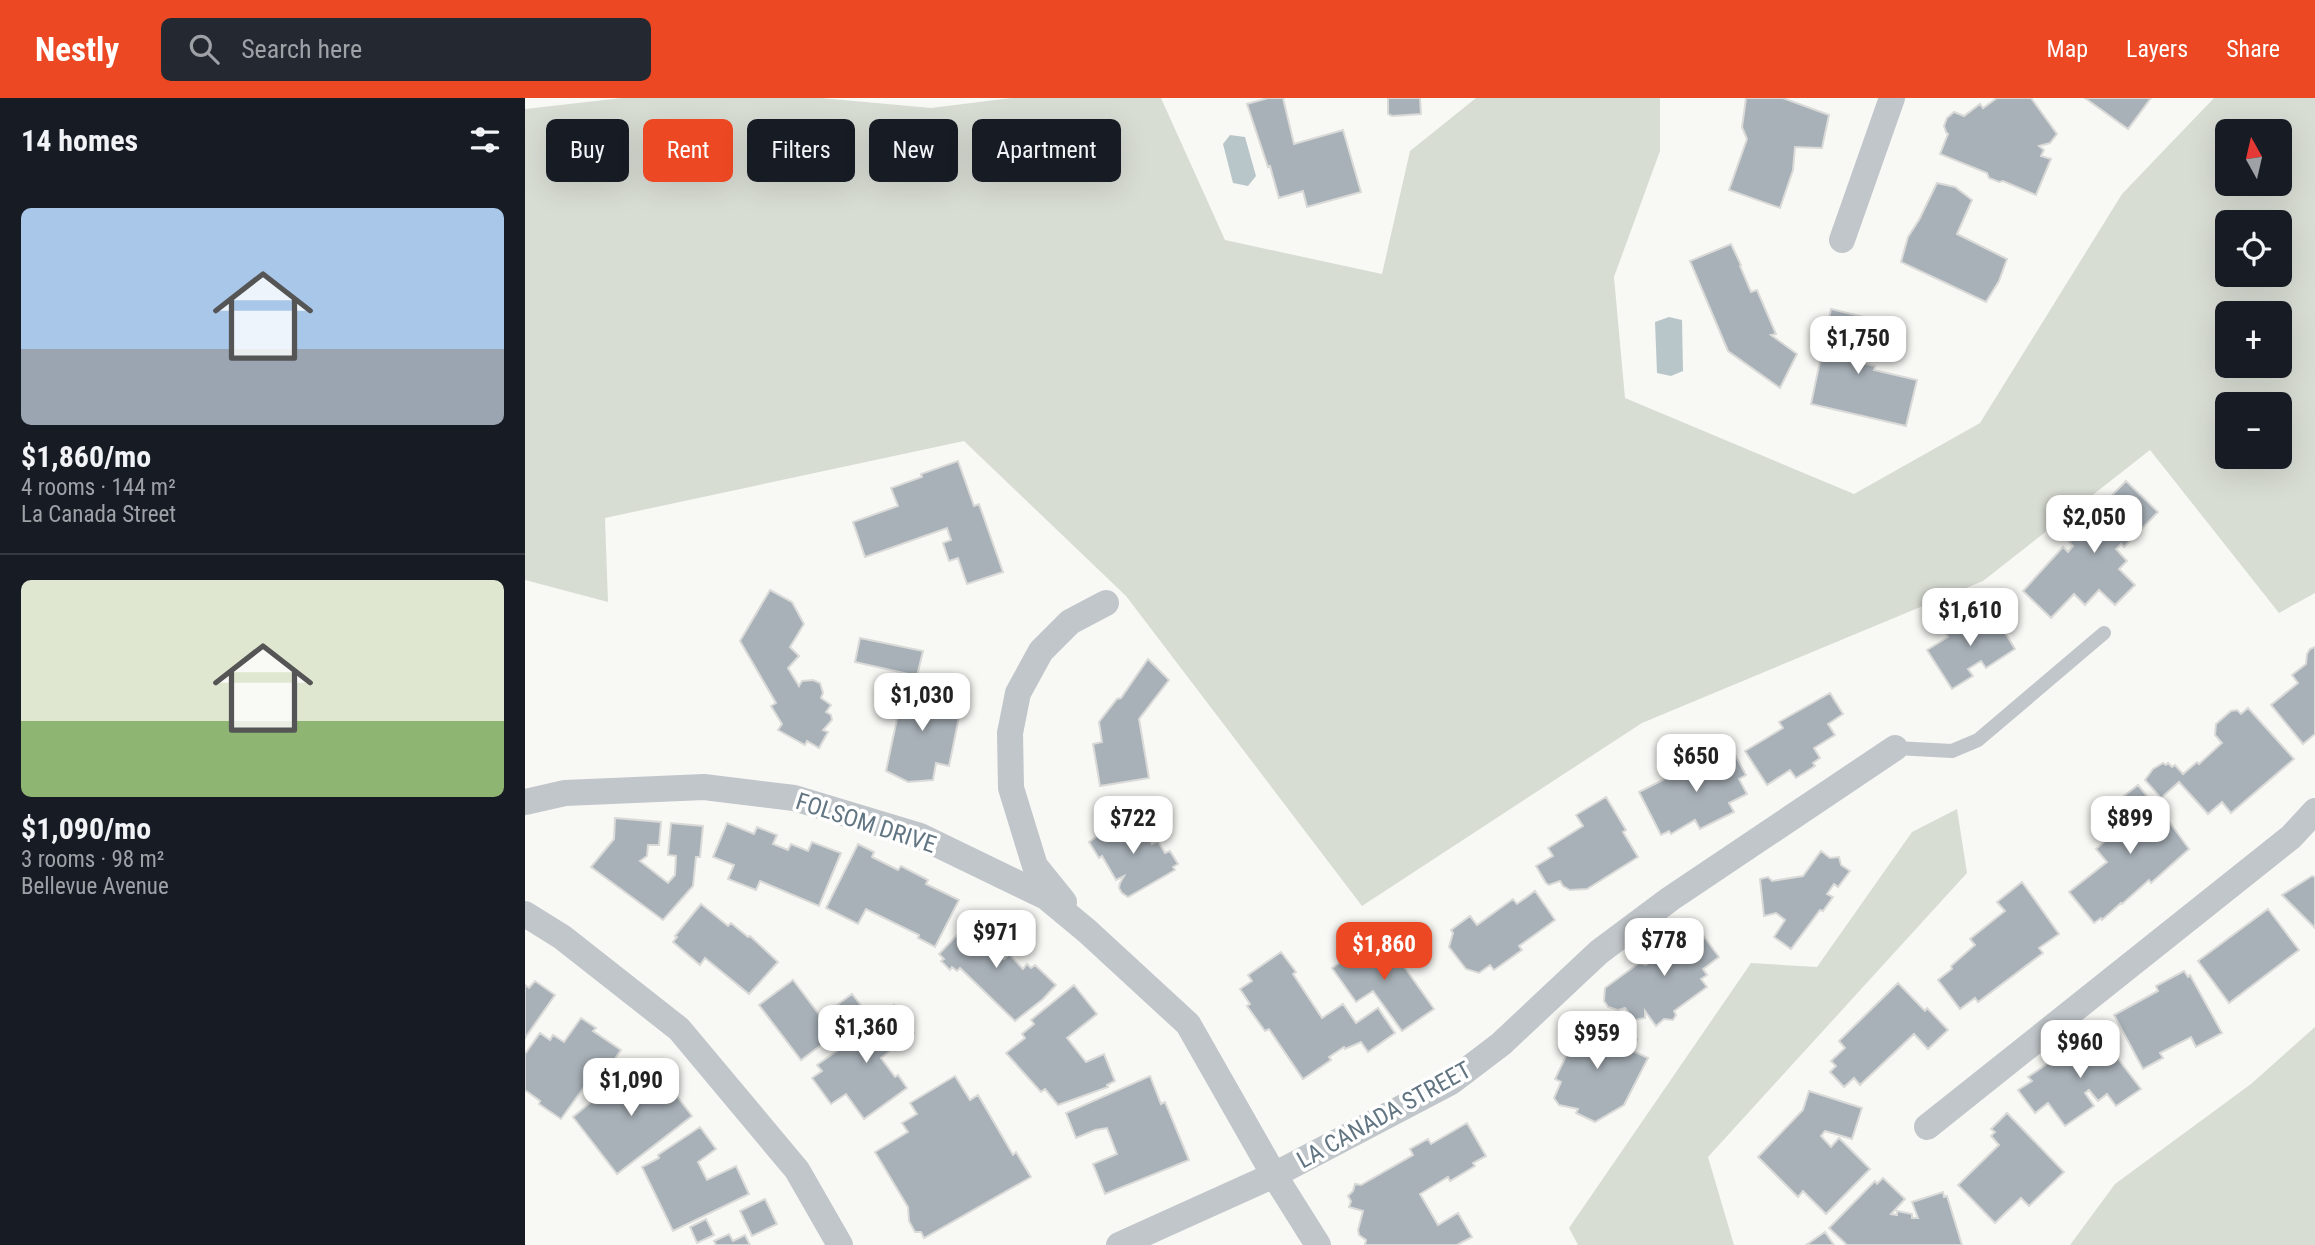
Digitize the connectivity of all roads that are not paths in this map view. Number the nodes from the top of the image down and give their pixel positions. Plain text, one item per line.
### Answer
1 (1892, 98) edge
2 (1842, 240) dead end
3 (1106, 603) dead end
4 (2104, 633) dead end
5 (1895, 748) joint
6 (525, 802) edge
7 (2315, 811) edge
8 (525, 914) edge
9 (1087, 931) junction
10 (1927, 1127) dead end
11 (1275, 1175) junction
12 (840, 1245) edge
13 (1119, 1245) edge
14 (1318, 1245) edge

1 - 2 street
3 - 9 street
4 - 5 lane
5 - 11 street, LA CANADA STREET
6 - 9 street, FOLSOM DRIVE
7 - 10 street
8 - 12 street
9 - 11 street, FOLSOM DRIVE
11 - 13 street, LA CANADA STREET
11 - 14 street, FOLSOM DRIVE

